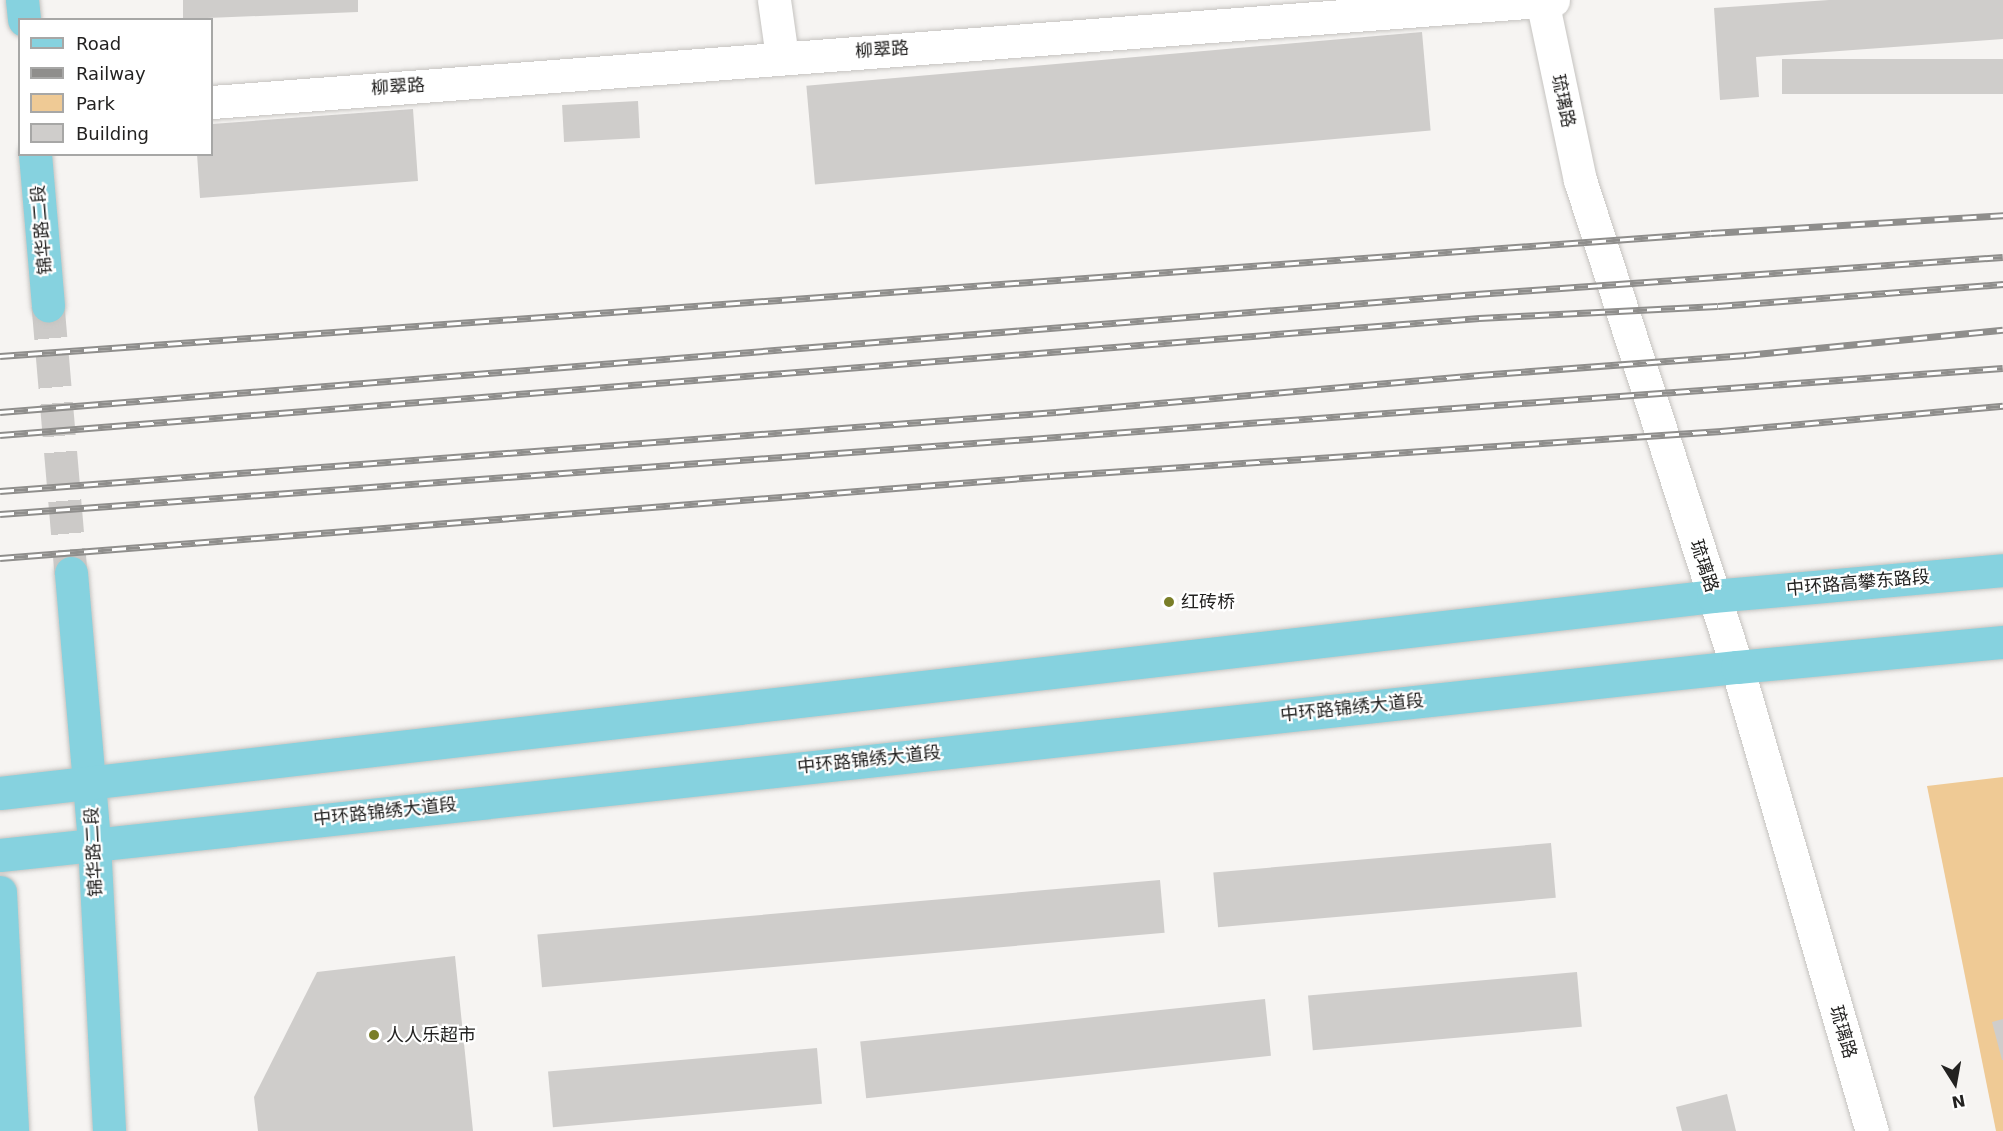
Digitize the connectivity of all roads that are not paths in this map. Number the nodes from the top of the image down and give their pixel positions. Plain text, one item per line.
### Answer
1 (22, 0) edge
2 (774, 0) edge
3 (1546, 0) edge
4 (24, 18) edge
5 (782, 57) junction
6 (213, 102) edge
7 (35, 156) edge
8 (48, 305) tunnel mouth
9 (2003, 570) edge
10 (71, 573) tunnel mouth
11 (1713, 596) junction
12 (2003, 642) edge
13 (1737, 667) junction
14 (90, 785) junction
15 (0, 793) edge
16 (94, 843) junction
17 (0, 855) edge
18 (0, 892) edge
19 (12, 1131) edge
20 (109, 1131) edge
21 (1872, 1131) edge

1 - 4 main road
2 - 5 street
3 - 5 street, 柳翠路
3 - 11 street, 琉璃路
5 - 6 street, 柳翠路
7 - 8 main road, 锦华路二段
9 - 11 main road, 中环路高攀东路段
10 - 14 main road, 锦华路二段
11 - 13 street, 琉璃路
11 - 14 main road
12 - 13 main road
13 - 16 main road, 中环路锦绣大道段
13 - 21 street, 琉璃路
14 - 15 main road
14 - 16 main road, 锦华路二段
16 - 17 main road, 中环路锦绣大道段
16 - 20 main road, 锦华路二段
18 - 19 main road

